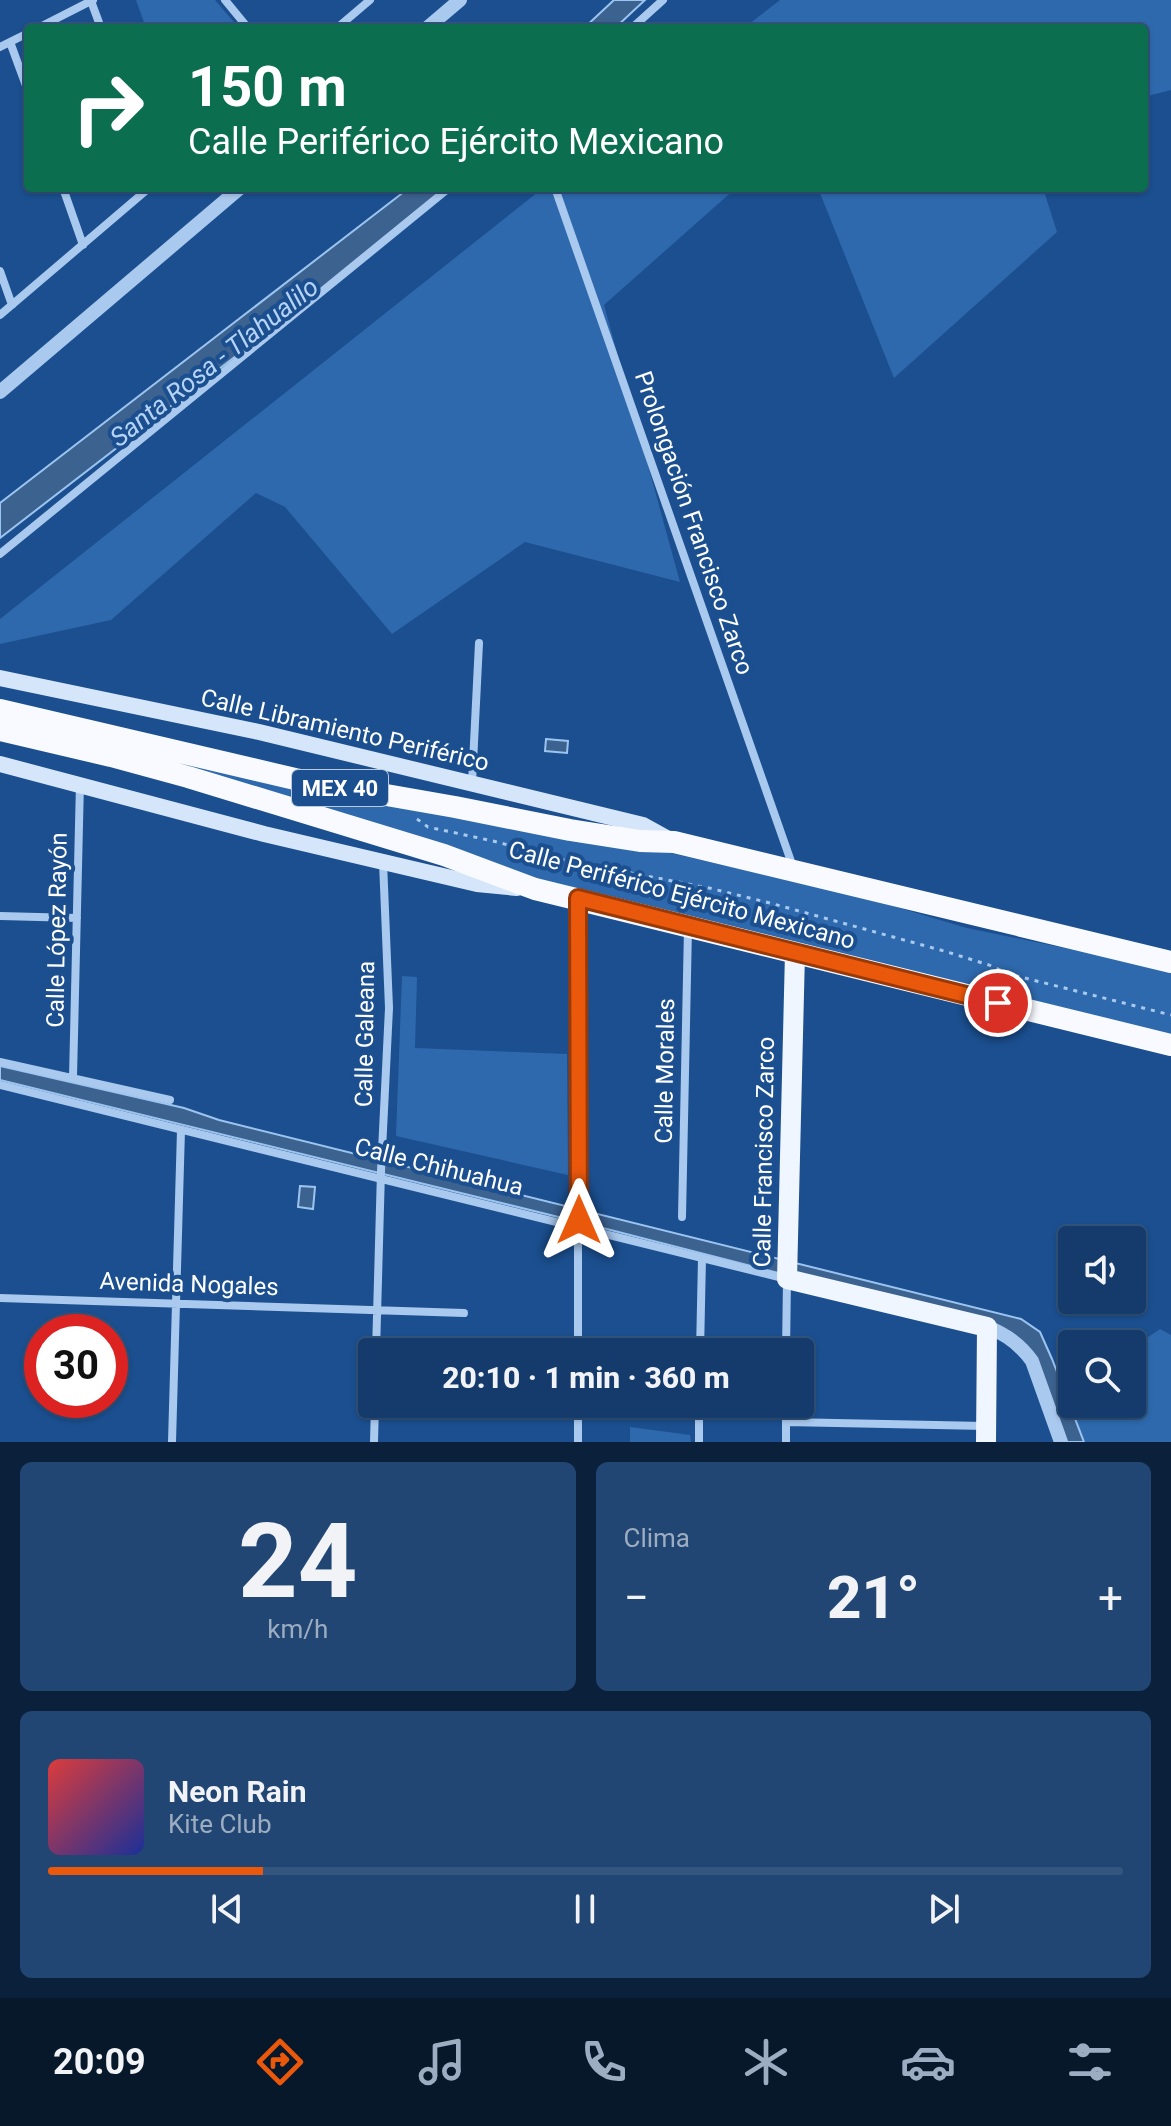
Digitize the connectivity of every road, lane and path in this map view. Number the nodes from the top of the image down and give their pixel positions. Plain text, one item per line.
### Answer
1 (92, 0) edge
2 (370, 0) edge
3 (460, 0) edge
4 (663, 0) edge
5 (231, 2) edge
6 (46, 24) edge
7 (100, 24) edge
8 (245, 24) edge
9 (342, 24) edge
10 (432, 24) edge
11 (636, 24) edge
12 (24, 35) edge
13 (10, 42) junction
14 (0, 47) edge
15 (24, 80) edge
16 (64, 192) edge
17 (144, 192) edge
18 (235, 192) edge
19 (444, 192) edge
20 (556, 192) edge
21 (83, 245) junction
22 (0, 271) edge
23 (12, 305) junction
24 (0, 315) edge
25 (0, 392) edge
26 (0, 554) edge
27 (479, 643) dead end
28 (0, 678) edge
29 (4, 717) edge
30 (0, 764) edge
31 (80, 783) junction
32 (472, 783) junction
33 (399, 798) junction
34 (674, 842) junction
35 (383, 862) junction
36 (795, 871) junction
37 (535, 889) junction
38 (578, 898) junction
39 (0, 916) edge
40 (77, 918) junction
41 (688, 927) junction
42 (795, 953) junction
43 (1171, 962) edge
44 (1171, 1015) edge
45 (1171, 1045) edge
46 (0, 1062) edge
47 (73, 1077) junction
48 (0, 1085) edge
49 (170, 1100) dead end
50 (181, 1130) junction
51 (381, 1175) junction
52 (682, 1217) dead end
53 (579, 1224) junction
54 (702, 1258) junction
55 (788, 1267) junction
56 (0, 1298) edge
57 (176, 1304) junction
58 (377, 1310) junction
59 (464, 1313) dead end
60 (987, 1327) junction
61 (376, 1338) edge
62 (578, 1338) edge
63 (700, 1338) edge
64 (786, 1338) edge
65 (375, 1418) edge
66 (578, 1418) edge
67 (699, 1418) edge
68 (786, 1418) edge
69 (786, 1422) junction
70 (986, 1434) edge
71 (172, 1442) edge
72 (374, 1442) edge
73 (578, 1442) edge
74 (699, 1442) edge
75 (786, 1442) edge
76 (1061, 1442) edge

1 - 6 street
1 - 7 street
2 - 9 street
3 - 10 street
4 - 11 street
5 - 8 street
12 - 13 street
13 - 14 street
13 - 15 street
16 - 21 street
17 - 21 street
18 - 25 street
19 - 26 street
20 - 36 street, Prolongación Francisco Zarco
21 - 23 street
22 - 23 street
23 - 24 street
27 - 32 street
28 - 32 main road, Calle Libramiento Periférico
29 - 33 highway, Calle Periférico Ejército Mexicano / MEX 40
29 - 37 highway, Calle Periférico Ejército Mexicano / MEX 40
30 - 31 main road, MEX 40
31 - 35 main road, MEX 40
31 - 40 street, Calle López Rayón
32 - 34 main road, Calle Libramiento Periférico
33 - 34 highway, Calle Periférico Ejército Mexicano / MEX 40
33 - 44 path
34 - 36 highway, Calle Periférico Ejército Mexicano / MEX 40
35 - 37 main road, MEX 40
35 - 51 street, Calle Galeana
36 - 43 highway, Calle Periférico Ejército Mexicano / MEX 40
37 - 38 highway, Calle Periférico Ejército Mexicano / MEX 40
38 - 41 highway, Calle Periférico Ejército Mexicano / MEX 40
38 - 53 street
39 - 40 street
40 - 47 street, Calle López Rayón
41 - 42 highway, Calle Periférico Ejército Mexicano / MEX 40
41 - 52 street, Calle Morales
42 - 45 highway, Calle Periférico Ejército Mexicano / MEX 40
42 - 55 main road, Calle Francisco Zarco
46 - 47 street
47 - 49 street
48 - 50 street, Calle Chihuahua
50 - 51 street, Calle Chihuahua
50 - 57 street
51 - 53 street, Calle Chihuahua
51 - 58 street, Calle Galeana
53 - 54 street, Calle Chihuahua
53 - 62 street
54 - 55 street, Calle Chihuahua
54 - 63 street
55 - 60 main road, Calle Chihuahua
55 - 64 street, Calle Francisco Zarco
56 - 57 street, Avenida Nogales
57 - 58 street, Avenida Nogales
57 - 71 street
58 - 59 street, Avenida Nogales
58 - 61 street, Calle Galeana
60 - 70 main road
60 - 76 street
65 - 72 street
66 - 73 street
67 - 74 street
68 - 69 street
69 - 70 street
69 - 75 street

